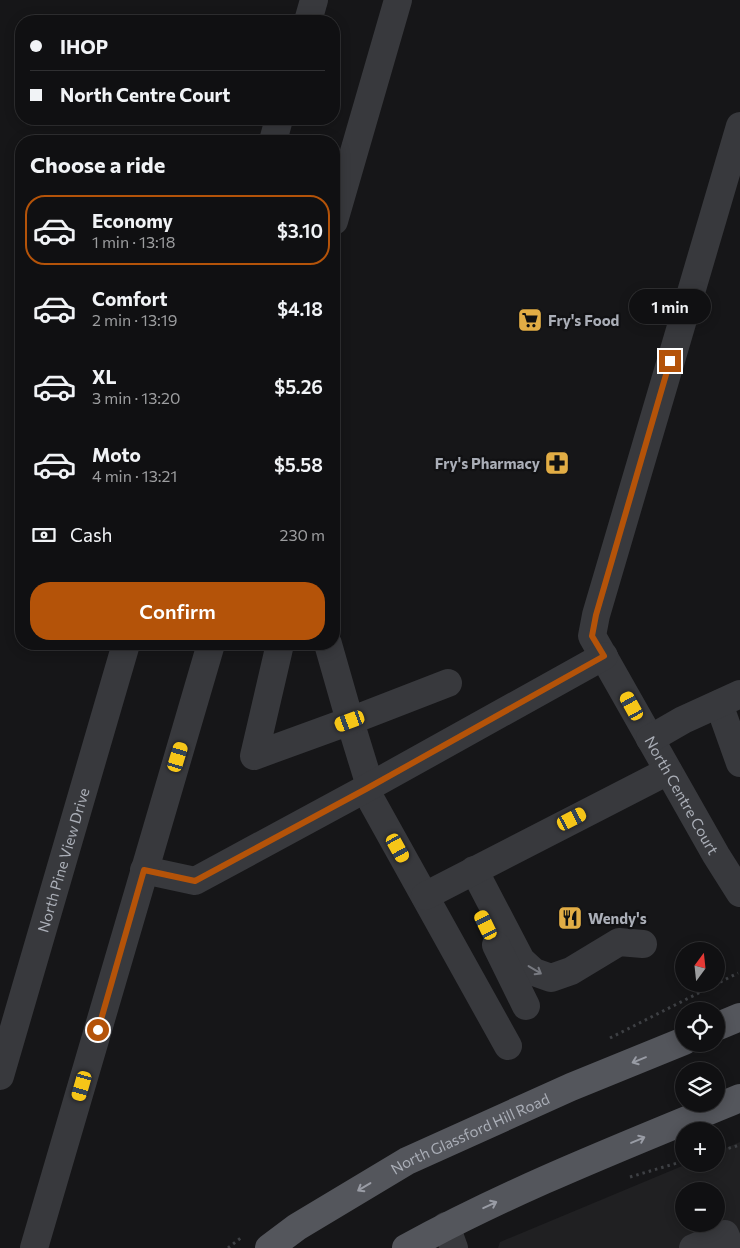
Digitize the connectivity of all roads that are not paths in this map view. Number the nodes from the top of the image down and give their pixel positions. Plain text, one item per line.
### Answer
1 (314, 0) edge
2 (398, 0) edge
3 (310, 15) edge
4 (740, 126) edge
5 (340, 200) edge
6 (124, 650) edge
7 (209, 650) edge
8 (279, 650) edge
9 (330, 650) edge
10 (604, 656) junction
11 (448, 683) dead end
12 (730, 699) edge
13 (350, 721) junction
14 (650, 738) junction
15 (740, 763) edge
16 (668, 771) junction
17 (368, 788) junction
18 (144, 870) junction
19 (468, 874) junction
20 (740, 893) edge
21 (425, 896) junction
22 (643, 944) dead end
23 (526, 1006) dead end
24 (740, 1017) edge
25 (725, 1023) edge
26 (675, 1045) edge
27 (508, 1046) dead end
28 (0, 1076) edge
29 (740, 1098) edge
30 (450, 1237) edge
31 (728, 1241) edge
32 (34, 1248) edge
33 (269, 1248) edge
34 (406, 1248) edge
35 (693, 1248) edge

1 - 3 street
2 - 5 street
4 - 10 street, North Centre Court
6 - 28 street, North Pine View Drive
7 - 18 street
8 - 13 street
9 - 13 street
10 - 14 street, North Centre Court
10 - 17 street
11 - 13 street
12 - 14 street
12 - 15 street
13 - 17 street
14 - 16 street, North Centre Court
16 - 19 street
16 - 20 street, North Centre Court
17 - 18 street
17 - 21 street
18 - 32 street
19 - 21 street
19 -> 22 street
19 - 23 street
21 - 27 street
24 - 25 main road
26 -> 33 main road, North Glassford Hill Road
30 -> 29 main road
30 - 34 main road
31 - 35 street

